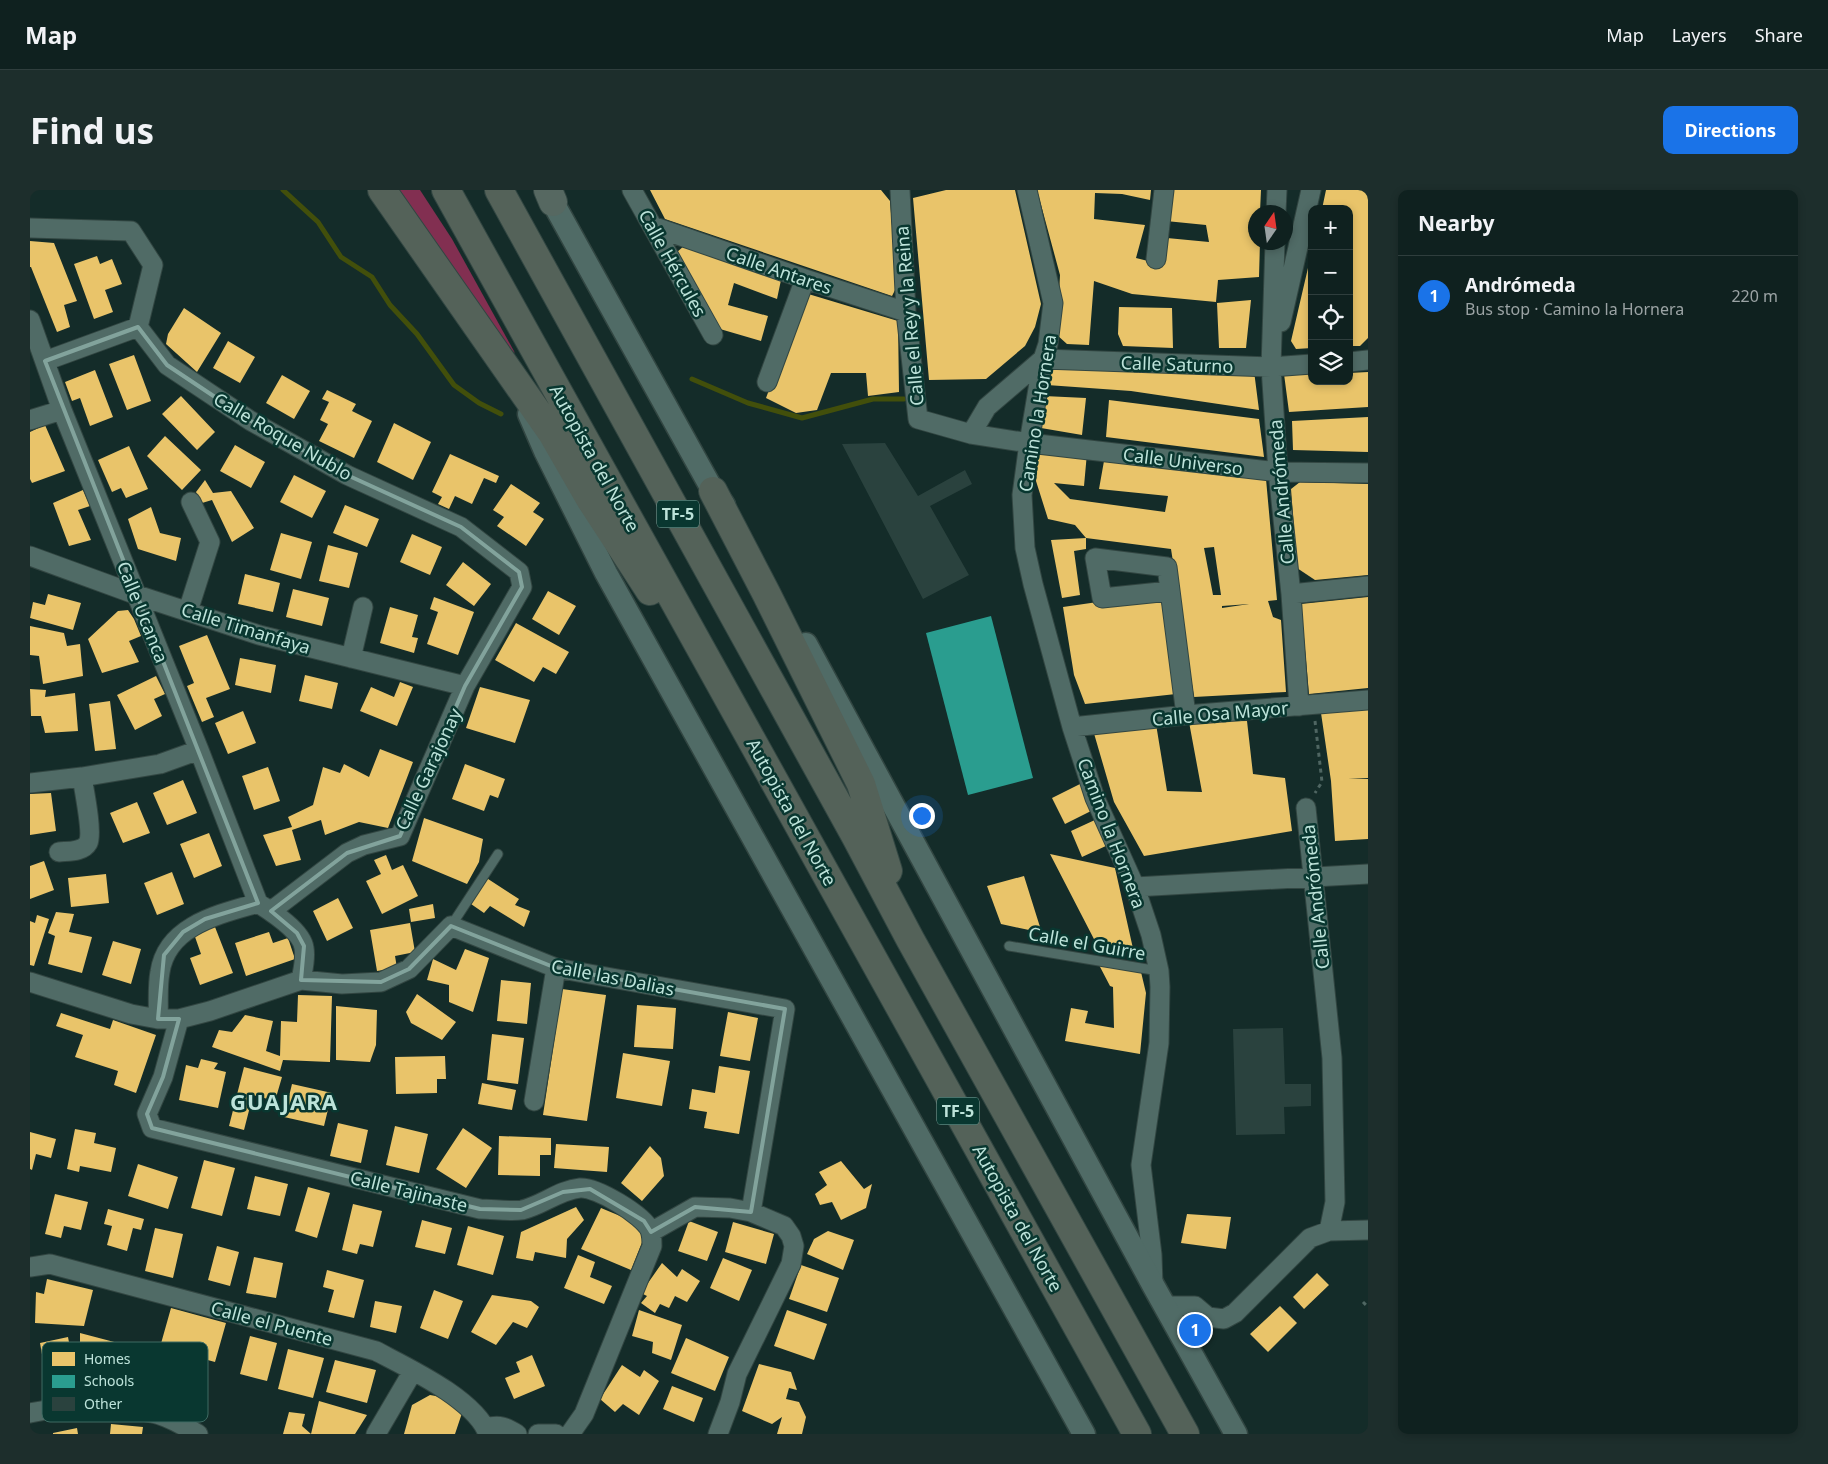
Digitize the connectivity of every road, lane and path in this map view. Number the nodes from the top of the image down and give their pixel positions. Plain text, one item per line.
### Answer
1 (382, 190) edge
2 (446, 190) edge
3 (500, 190) edge
4 (632, 190) edge
5 (900, 190) edge
6 (1027, 190) edge
7 (1164, 190) edge
8 (1277, 190) edge
9 (1311, 190) edge
10 (549, 194) edge
11 (1276, 205) edge
12 (652, 226) junction
13 (30, 228) edge
14 (1275, 250) edge
15 (1156, 259) dead end
16 (805, 279) junction
17 (906, 312) junction
18 (30, 320) edge
19 (138, 327) junction
20 (714, 335) dead end
21 (1043, 359) junction
22 (45, 360) junction
23 (1368, 360) edge
24 (1353, 362) edge
25 (1308, 364) edge
26 (1271, 367) junction
27 (767, 382) dead end
28 (518, 387) junction
29 (62, 410) junction
30 (30, 420) edge
31 (971, 434) junction
32 (1029, 443) junction
33 (1278, 472) junction
34 (1368, 473) edge
35 (713, 491) junction
36 (191, 502) dead end
37 (30, 556) edge
38 (1368, 586) edge
39 (522, 587) joint
40 (1170, 591) dead end
41 (1291, 594) junction
42 (137, 595) junction
43 (363, 607) dead end
44 (188, 611) junction
45 (351, 658) junction
46 (465, 686) junction
47 (1368, 700) edge
48 (1298, 706) junction
49 (1186, 715) junction
50 (1072, 727) junction
51 (199, 750) junction
52 (82, 777) junction
53 (30, 783) edge
54 (780, 789) junction
55 (1306, 808) joint
56 (60, 852) dead end
57 (498, 854) dead end
58 (1368, 874) edge
59 (1313, 877) junction
60 (1136, 887) junction
61 (265, 907) junction
62 (450, 926) junction
63 (910, 939) junction
64 (1009, 946) dead end
65 (556, 968) junction
66 (1159, 971) junction
67 (301, 980) junction
68 (30, 982) edge
69 (179, 1018) junction
70 (158, 1019) junction
71 (534, 1101) dead end
72 (751, 1212) junction
73 (1368, 1230) edge
74 (1329, 1231) junction
75 (651, 1232) junction
76 (30, 1267) edge
77 (1153, 1285) junction
78 (1363, 1302) dead end
79 (1166, 1306) junction
80 (1368, 1306) edge
81 (413, 1371) junction
82 (177, 1422) edge
83 (487, 1431) edge
84 (198, 1434) edge
85 (376, 1434) edge
86 (517, 1434) edge
87 (538, 1434) edge
88 (556, 1434) edge
89 (570, 1434) edge
90 (718, 1434) edge
91 (1084, 1434) edge
92 (1137, 1434) edge
93 (1185, 1434) edge
94 (1236, 1434) edge

1 - 28 highway
2 - 54 highway, Autopista del Norte / TF-5
3 - 63 highway, TF-5
4 - 12 street, Calle Hércules
5 - 17 street, Calle el Rey y la Reina
6 - 21 street, Camino la Hornera
7 - 15 street
8 - 11 street
9 - 26 street, Calle Andrómeda
10 - 35 street
12 - 16 street, Calle Antares
12 - 20 street, Calle Hércules
13 - 19 street
14 - 26 street, Calle Andrómeda
16 - 17 street, Calle Antares
16 - 27 street
17 - 31 street, Calle el Rey y la Reina
18 - 22 street, Calle Ucanca
19 - 22 street
19 - 39 street, Calle Roque Nublo
21 - 26 street, Calle Saturno
21 - 31 street
21 - 32 street, Camino la Hornera
22 - 29 street, Calle Ucanca
23 - 24 street
25 - 26 street, Calle Saturno
26 - 33 street, Calle Andrómeda
28 - 54 highway
28 - 91 street
29 - 30 street
29 - 42 street, Calle Ucanca
31 - 32 street, Calle el Rey y la Reina
32 - 33 street, Calle Universo
32 - 50 street, Camino la Hornera
33 - 34 street, Calle Universo
33 - 41 street, Calle Andrómeda
35 - 63 highway
35 - 77 street
36 - 44 street
37 - 42 street, Calle Timanfaya
38 - 41 street
39 - 46 street, Calle Garajonay
40 - 49 street
41 - 48 street, Calle Andrómeda
42 - 44 street, Calle Timanfaya
42 - 51 street, Calle Ucanca
43 - 45 street
44 - 45 street, Calle Timanfaya
45 - 46 street, Calle Timanfaya
46 - 61 street, Calle Garajonay
47 - 48 street, Calle Osa Mayor
48 - 49 street, Calle Osa Mayor
48 - 55 path, Calle Andrómeda
49 - 50 street, Calle Osa Mayor
50 - 60 street, Camino la Hornera
51 - 52 street
51 - 61 street, Calle Ucanca
52 - 53 street
52 - 56 street
54 - 92 highway, Autopista del Norte / TF-5
55 - 59 street, Calle Andrómeda
57 - 62 lane
58 - 59 street
59 - 60 street
59 - 74 street, Calle Andrómeda
60 - 66 street, Camino la Hornera
61 - 67 street, Calle Ucanca
61 - 70 street, Calle Garajonay
62 - 65 street, Calle las Dalias
62 - 67 street
63 - 93 highway, TF-5
64 - 66 lane, Calle el Guirre
65 - 71 street
65 - 72 street, Calle las Dalias
66 - 77 street, Camino la Hornera
67 - 69 street
68 - 70 street
69 - 70 street
69 - 75 street, Calle Tajinaste
72 - 75 street
72 - 90 street
73 - 74 street
74 - 79 street
75 - 89 street
76 - 81 street, Calle el Puente
77 - 79 street, Camino la Hornera
78 - 80 path
79 - 94 street, Camino la Hornera
81 - 83 street, Calle el Puente
81 - 85 street
82 - 84 street
83 - 86 street
87 - 88 street

